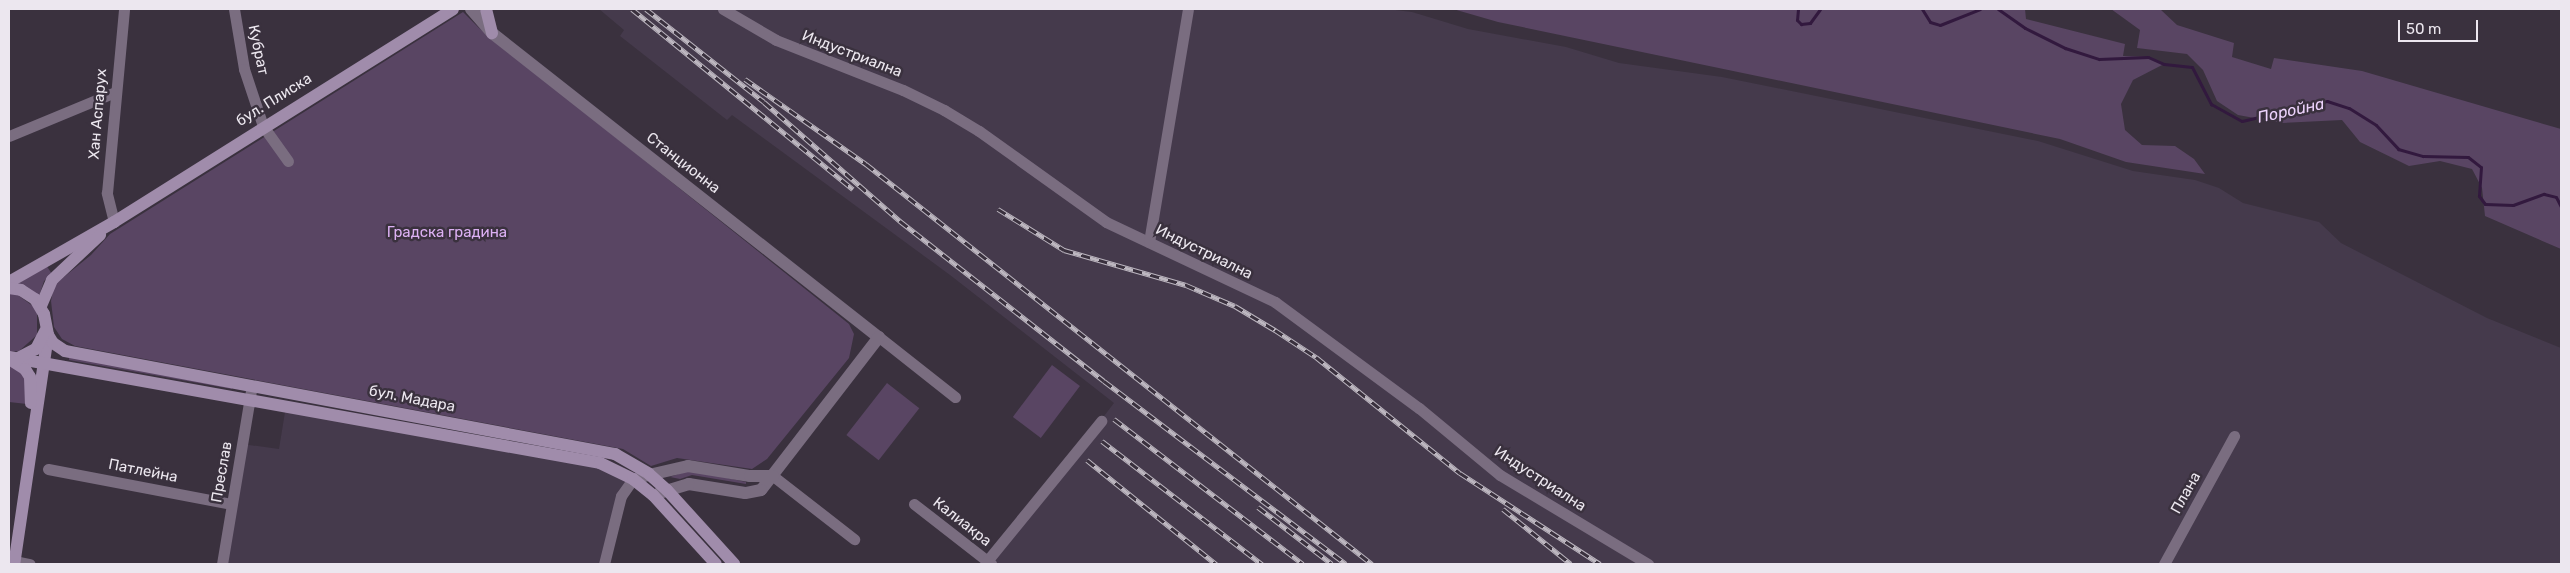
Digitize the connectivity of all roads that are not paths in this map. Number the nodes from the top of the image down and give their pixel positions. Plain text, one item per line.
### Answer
1 (124, 9) edge
2 (234, 9) edge
3 (453, 9) edge
4 (471, 9) edge
5 (486, 9) edge
6 (723, 9) edge
7 (1188, 9) edge
8 (492, 33) junction
9 (115, 92) junction
10 (264, 126) junction
11 (9, 136) edge
12 (288, 161) dead end
13 (114, 222) junction
14 (1149, 242) junction
15 (9, 282) edge
16 (9, 288) edge
17 (40, 306) junction
18 (45, 322) junction
19 (48, 335) junction
20 (879, 338) junction
21 (12, 358) edge
22 (45, 362) junction
23 (252, 386) junction
24 (955, 397) dead end
25 (250, 399) junction
26 (1100, 421) dead end
27 (2234, 436) dead end
28 (28, 466) junction
29 (48, 469) dead end
30 (650, 474) junction
31 (773, 476) junction
32 (633, 479) junction
33 (667, 490) junction
34 (653, 495) junction
35 (231, 504) junction
36 (914, 504) dead end
37 (854, 539) dead end
38 (14, 563) edge
39 (989, 563) edge
40 (30, 564) edge
41 (222, 564) edge
42 (604, 564) edge
43 (716, 564) edge
44 (734, 564) edge
45 (1648, 564) edge
46 (2164, 564) edge

1 - 9 street, Хан Аспарух
2 - 10 street, Кубрат
3 - 10 main road, бул. Плиска
4 - 8 street, Станционна
5 - 8 main road
6 - 14 street, Индустриална
7 - 14 street
8 - 20 street, Станционна
9 - 11 street
9 - 13 street, Хан Аспарух
10 - 12 street, Кубрат
10 - 13 main road, бул. Плиска
13 - 15 main road, бул. Плиска
13 - 17 main road, бул. Плиска
14 - 45 street, Индустриална
16 - 17 main road
17 - 18 main road
18 - 19 main road
18 - 21 main road
19 - 22 main road
19 - 23 main road, бул. Мадара
20 - 24 street, Станционна
20 - 31 street
21 - 22 main road, бул. Мадара
21 - 28 main road
22 - 25 main road, бул. Мадара
22 - 28 main road
23 - 25 street, Преслав
23 - 30 main road, бул. Мадара
25 - 32 main road, бул. Мадара
25 - 35 street, Преслав
26 - 39 street
27 - 46 street, Плана
28 - 38 main road
29 - 35 street, Патлейна
30 - 31 street
30 - 32 street
30 - 33 main road, бул. Мадара
31 - 33 street
31 - 37 street
32 - 34 main road, бул. Мадара
32 - 42 street
33 - 34 street
33 - 44 main road, бул. Мадара
34 - 43 main road, бул. Мадара
35 - 41 street, Преслав
36 - 39 street, Калиакра
38 - 40 street

